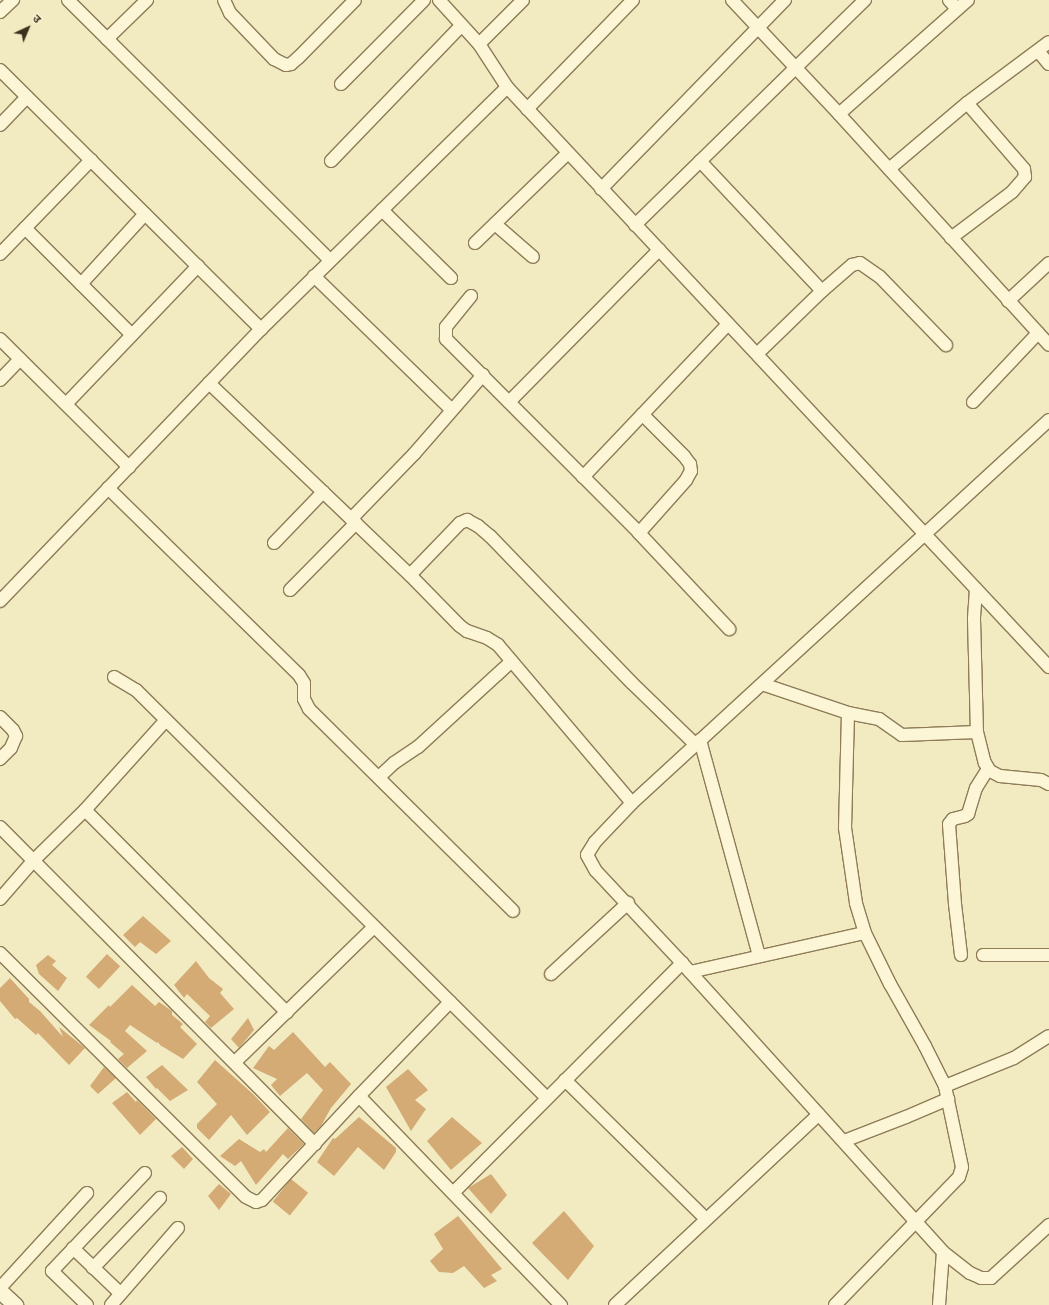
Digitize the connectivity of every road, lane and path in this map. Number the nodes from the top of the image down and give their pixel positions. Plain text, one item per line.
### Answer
1 (13, 0) edge
2 (68, 0) edge
3 (147, 0) edge
4 (224, 0) edge
5 (355, 0) edge
6 (424, 0) edge
7 (438, 0) edge
8 (523, 0) edge
9 (633, 0) edge
10 (732, 0) edge
11 (785, 0) edge
12 (865, 0) edge
13 (949, 0) edge
14 (968, 0) edge
15 (957, 9) junction
16 (0, 12) edge
17 (461, 26) junction
18 (757, 27) junction
19 (107, 39) junction
20 (1049, 42) edge
21 (479, 44) junction
22 (1038, 51) junction
23 (1049, 64) edge
24 (795, 68) junction
25 (0, 70) edge
26 (341, 84) dead end
27 (507, 87) junction
28 (27, 97) junction
29 (967, 103) junction
30 (527, 109) junction
31 (839, 114) junction
32 (0, 125) edge
33 (568, 153) junction
34 (91, 160) junction
35 (331, 161) dead end
36 (700, 161) junction
37 (889, 169) junction
38 (601, 189) junction
39 (382, 210) junction
40 (145, 214) junction
41 (495, 224) junction
42 (635, 225) junction
43 (25, 228) junction
44 (951, 238) junction
45 (474, 244) dead end
46 (659, 250) junction
47 (0, 254) edge
48 (533, 257) dead end
49 (330, 260) junction
50 (1049, 263) edge
51 (198, 266) junction
52 (314, 276) junction
53 (451, 278) dead end
54 (81, 284) junction
55 (822, 291) junction
56 (471, 296) dead end
57 (1008, 301) junction
58 (728, 324) junction
59 (261, 329) junction
60 (1038, 333) junction
61 (132, 335) junction
62 (0, 339) edge
63 (946, 345) dead end
64 (1049, 345) edge
65 (758, 354) junction
66 (20, 359) junction
67 (483, 375) junction
68 (0, 380) edge
69 (209, 383) junction
70 (509, 402) junction
71 (973, 402) dead end
72 (66, 404) junction
73 (452, 410) junction
74 (642, 414) junction
75 (1049, 420) edge
76 (129, 467) junction
77 (583, 477) junction
78 (108, 488) junction
79 (323, 492) junction
80 (354, 521) junction
81 (638, 533) junction
82 (925, 533) junction
83 (274, 543) dead end
84 (410, 575) junction
85 (976, 589) junction
86 (290, 590) dead end
87 (0, 601) edge
88 (729, 629) dead end
89 (512, 661) junction
90 (1049, 666) edge
91 (114, 677) dead end
92 (762, 684) junction
93 (848, 713) junction
94 (0, 717) edge
95 (166, 720) junction
96 (977, 732) junction
97 (697, 742) junction
98 (0, 759) edge
99 (988, 769) junction
100 (379, 777) junction
101 (1049, 784) edge
102 (632, 804) junction
103 (85, 810) junction
104 (0, 827) edge
105 (34, 860) junction
106 (0, 899) edge
107 (628, 903) junction
108 (513, 911) dead end
109 (374, 927) junction
110 (865, 933) junction
111 (0, 953) edge
112 (961, 955) dead end
113 (983, 955) dead end
114 (1049, 955) edge
115 (759, 956) junction
116 (686, 967) junction
117 (551, 974) dead end
118 (450, 1002) junction
119 (287, 1013) junction
120 (1049, 1036) edge
121 (235, 1062) junction
122 (565, 1080) junction
123 (945, 1086) junction
124 (359, 1096) junction
125 (547, 1098) junction
126 (948, 1099) junction
127 (819, 1114) junction
128 (844, 1141) junction
129 (315, 1144) junction
130 (145, 1173) dead end
131 (87, 1193) dead end
132 (453, 1193) junction
133 (160, 1198) dead end
134 (706, 1219) junction
135 (917, 1222) junction
136 (1049, 1225) edge
137 (178, 1228) dead end
138 (73, 1248) junction
139 (943, 1252) junction
140 (93, 1268) junction
141 (0, 1288) edge
142 (0, 1291) edge
143 (121, 1294) junction
144 (15, 1305) edge
145 (87, 1305) edge
146 (111, 1305) edge
147 (561, 1305) edge
148 (615, 1305) edge
149 (835, 1305) edge
150 (939, 1305) edge

1 - 16 street
2 - 19 street
3 - 19 street
4 - 5 street
6 - 26 street
7 - 17 street
8 - 21 street
9 - 30 street
10 - 18 street
11 - 18 street
12 - 24 street
13 - 15 street
14 - 15 street
15 - 31 street
17 - 21 street
17 - 35 street
18 - 24 street
18 - 38 street
19 - 49 street
20 - 22 street
21 - 27 street
22 - 23 street
22 - 29 street
24 - 31 street
24 - 36 street
25 - 28 street
27 - 30 street
27 - 39 street
28 - 32 street
28 - 34 street
29 - 37 street
29 - 44 street
30 - 33 street
31 - 37 street
33 - 38 street
33 - 41 street
34 - 40 street
34 - 43 street
36 - 42 street
36 - 55 street
37 - 44 street
38 - 42 street
39 - 49 street
39 - 53 street
40 - 51 street
40 - 54 street
41 - 45 street
41 - 48 street
42 - 46 street
43 - 47 street
43 - 54 street
44 - 57 street
46 - 58 street
46 - 70 street
49 - 52 street
50 - 57 street
51 - 59 street
51 - 61 street
52 - 59 street
52 - 73 street
54 - 61 street
55 - 63 street
55 - 65 street
56 - 67 street
57 - 60 street
58 - 65 street
58 - 74 street
59 - 69 street
60 - 64 street
60 - 71 street
61 - 72 street
62 - 66 street
65 - 82 street
66 - 68 street
66 - 72 street
67 - 70 street
67 - 73 street
69 - 76 street
69 - 79 street
70 - 77 street
72 - 76 street
73 - 80 street
74 - 77 street
74 - 81 street
75 - 82 street
76 - 78 street
77 - 81 street
78 - 87 street
78 - 100 street
79 - 80 street
79 - 83 street
80 - 84 street
80 - 86 street
81 - 88 street
82 - 85 street
82 - 92 street
84 - 89 street
84 - 97 street
85 - 90 street
85 - 96 street
89 - 100 street
89 - 102 street
91 - 95 street
92 - 93 street
92 - 97 street
93 - 96 street
93 - 110 street
94 - 98 street
95 - 103 street
95 - 109 street
96 - 99 street
97 - 102 street
97 - 115 street
99 - 101 street
99 - 112 street
100 - 108 street
102 - 107 street
103 - 105 street
103 - 119 street
104 - 105 street
105 - 106 street
105 - 121 street
107 - 116 street
107 - 117 street
109 - 118 street
109 - 119 street
110 - 115 street
110 - 123 street
111 - 129 street
113 - 114 street
115 - 116 street
116 - 122 street
116 - 127 street
118 - 124 street
118 - 125 street
119 - 121 street
120 - 123 street
121 - 129 street
122 - 125 street
122 - 134 street
123 - 126 street
124 - 129 street
124 - 132 street
125 - 132 street
126 - 128 street
126 - 135 street
127 - 128 street
127 - 134 street
128 - 135 street
130 - 138 street
131 - 141 street
132 - 147 street
133 - 140 street
134 - 148 street
135 - 139 street
135 - 149 street
136 - 139 street
137 - 143 street
138 - 140 street
138 - 145 street
139 - 150 street
140 - 143 street
142 - 144 street
143 - 146 street

